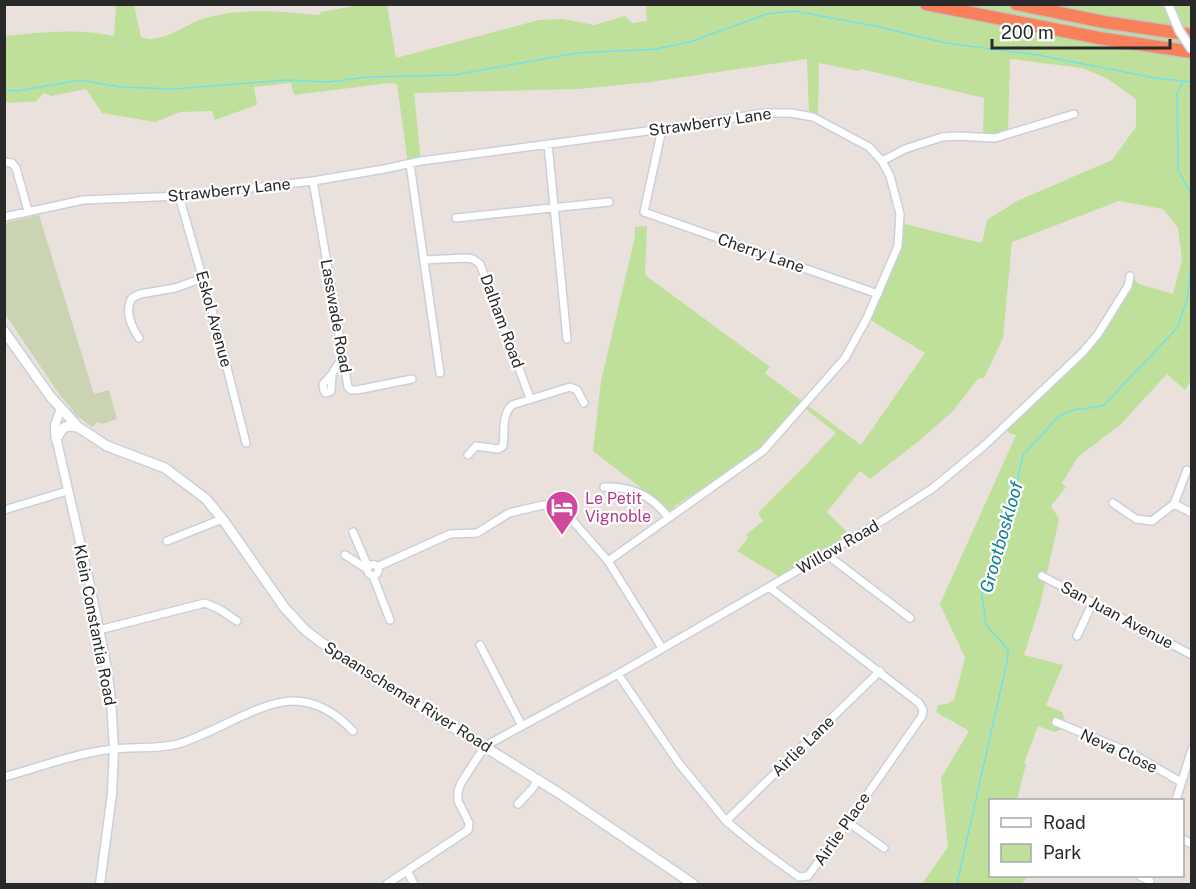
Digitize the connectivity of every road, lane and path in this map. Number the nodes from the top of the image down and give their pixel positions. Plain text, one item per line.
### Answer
1 (926, 4) edge
2 (1016, 4) edge
3 (1168, 4) edge
4 (1191, 35) edge
5 (1191, 51) edge
6 (1074, 114) dead end
7 (663, 129) junction
8 (548, 144) junction
9 (882, 161) junction
10 (4, 162) edge
11 (410, 164) junction
12 (313, 181) junction
13 (179, 196) junction
14 (609, 202) dead end
15 (555, 209) junction
16 (28, 211) junction
17 (4, 217) edge
18 (456, 218) dead end
19 (424, 260) junction
20 (1130, 276) dead end
21 (203, 278) junction
22 (878, 294) junction
23 (4, 331) edge
24 (139, 338) dead end
25 (567, 339) dead end
26 (343, 356) junction
27 (441, 373) dead end
28 (332, 374) dead end
29 (412, 379) dead end
30 (530, 398) junction
31 (584, 403) dead end
32 (64, 412) junction
33 (78, 427) junction
34 (56, 439) junction
35 (246, 443) dead end
36 (468, 455) dead end
37 (1187, 470) dead end
38 (604, 487) dead end
39 (67, 491) junction
40 (1113, 503) dead end
41 (1174, 504) junction
42 (4, 510) edge
43 (1191, 513) edge
44 (669, 517) junction
45 (222, 519) junction
46 (353, 532) dead end
47 (167, 541) dead end
48 (826, 554) junction
49 (345, 555) dead end
50 (608, 561) junction
51 (371, 567) junction
52 (1042, 576) dead end
53 (769, 587) junction
54 (1093, 602) junction
55 (910, 618) dead end
56 (390, 620) dead end
57 (237, 621) dead end
58 (99, 630) junction
59 (1077, 636) dead end
60 (480, 645) dead end
61 (662, 648) junction
62 (1191, 655) edge
63 (880, 671) junction
64 (618, 674) junction
65 (1056, 722) dead end
66 (522, 726) junction
67 (352, 731) dead end
68 (485, 746) junction
69 (1191, 748) edge
70 (114, 749) junction
71 (4, 777) edge
72 (538, 779) junction
73 (1181, 782) junction
74 (1177, 799) edge
75 (518, 804) dead end
76 (726, 821) junction
77 (848, 822) junction
78 (884, 848) dead end
79 (407, 871) junction
80 (100, 885) edge
81 (387, 885) edge
82 (414, 885) edge
83 (693, 885) edge

1 - 5 highway
2 - 4 highway
3 - 5 street, bridge
6 - 9 street
7 - 8 street, Strawberry Lane
7 - 9 street, Strawberry Lane
7 - 22 street, Cherry Lane
8 - 11 street, Strawberry Lane
8 - 15 street
9 - 22 street, Strawberry Lane
10 - 16 street
11 - 12 street, Strawberry Lane
11 - 19 street
12 - 13 street, Strawberry Lane
12 - 26 street, Lasswade Road
13 - 16 street, Strawberry Lane
13 - 21 street, Eskol Avenue
14 - 15 street
15 - 18 street
15 - 25 street
16 - 17 street, Strawberry Lane
19 - 27 street
19 - 30 street, Dalham Road
20 - 48 street, Willow Road
21 - 24 street
21 - 35 street, Eskol Avenue
22 - 44 street, Strawberry Lane
23 - 32 main road, Spaanschemat River Road
26 - 28 street
26 - 29 street, Lasswade Road
30 - 31 street
30 - 36 street
32 - 33 main road, Spaanschemat River Road
32 - 34 street, Klein Constantia Road
33 - 34 main road
33 - 45 main road, Spaanschemat River Road
34 - 39 street, Klein Constantia Road
37 - 41 street
38 - 44 street
39 - 42 street
39 - 58 street, Klein Constantia Road
40 - 41 street
41 - 43 street
44 - 50 street, Strawberry Lane
45 - 47 street
45 - 68 main road, Spaanschemat River Road
46 - 51 street
48 - 53 street, Willow Road
48 - 55 street
49 - 51 street
50 - 51 street
50 - 61 street
51 - 56 street
52 - 54 street, San Juan Avenue
53 - 61 street, Willow Road
53 - 63 street, Airlie Place
54 - 59 street
54 - 62 street, San Juan Avenue
57 - 58 street
58 - 70 street, Klein Constantia Road
60 - 66 street
61 - 64 street, Willow Road
63 - 76 street, Airlie Lane
63 - 77 street, Airlie Place
64 - 66 street, Willow Road
64 - 76 street, Airlie Place
65 - 73 street, Neva Close
66 - 68 street, Willow Road
67 - 70 street
68 - 72 main road, Spaanschemat River Road
68 - 79 street
69 - 73 street
70 - 71 street
70 - 80 street, Klein Constantia Road
72 - 75 street
72 - 83 main road, Spaanschemat River Road
73 - 74 street
76 - 77 street, Airlie Place
77 - 78 street
79 - 81 street
79 - 82 street

